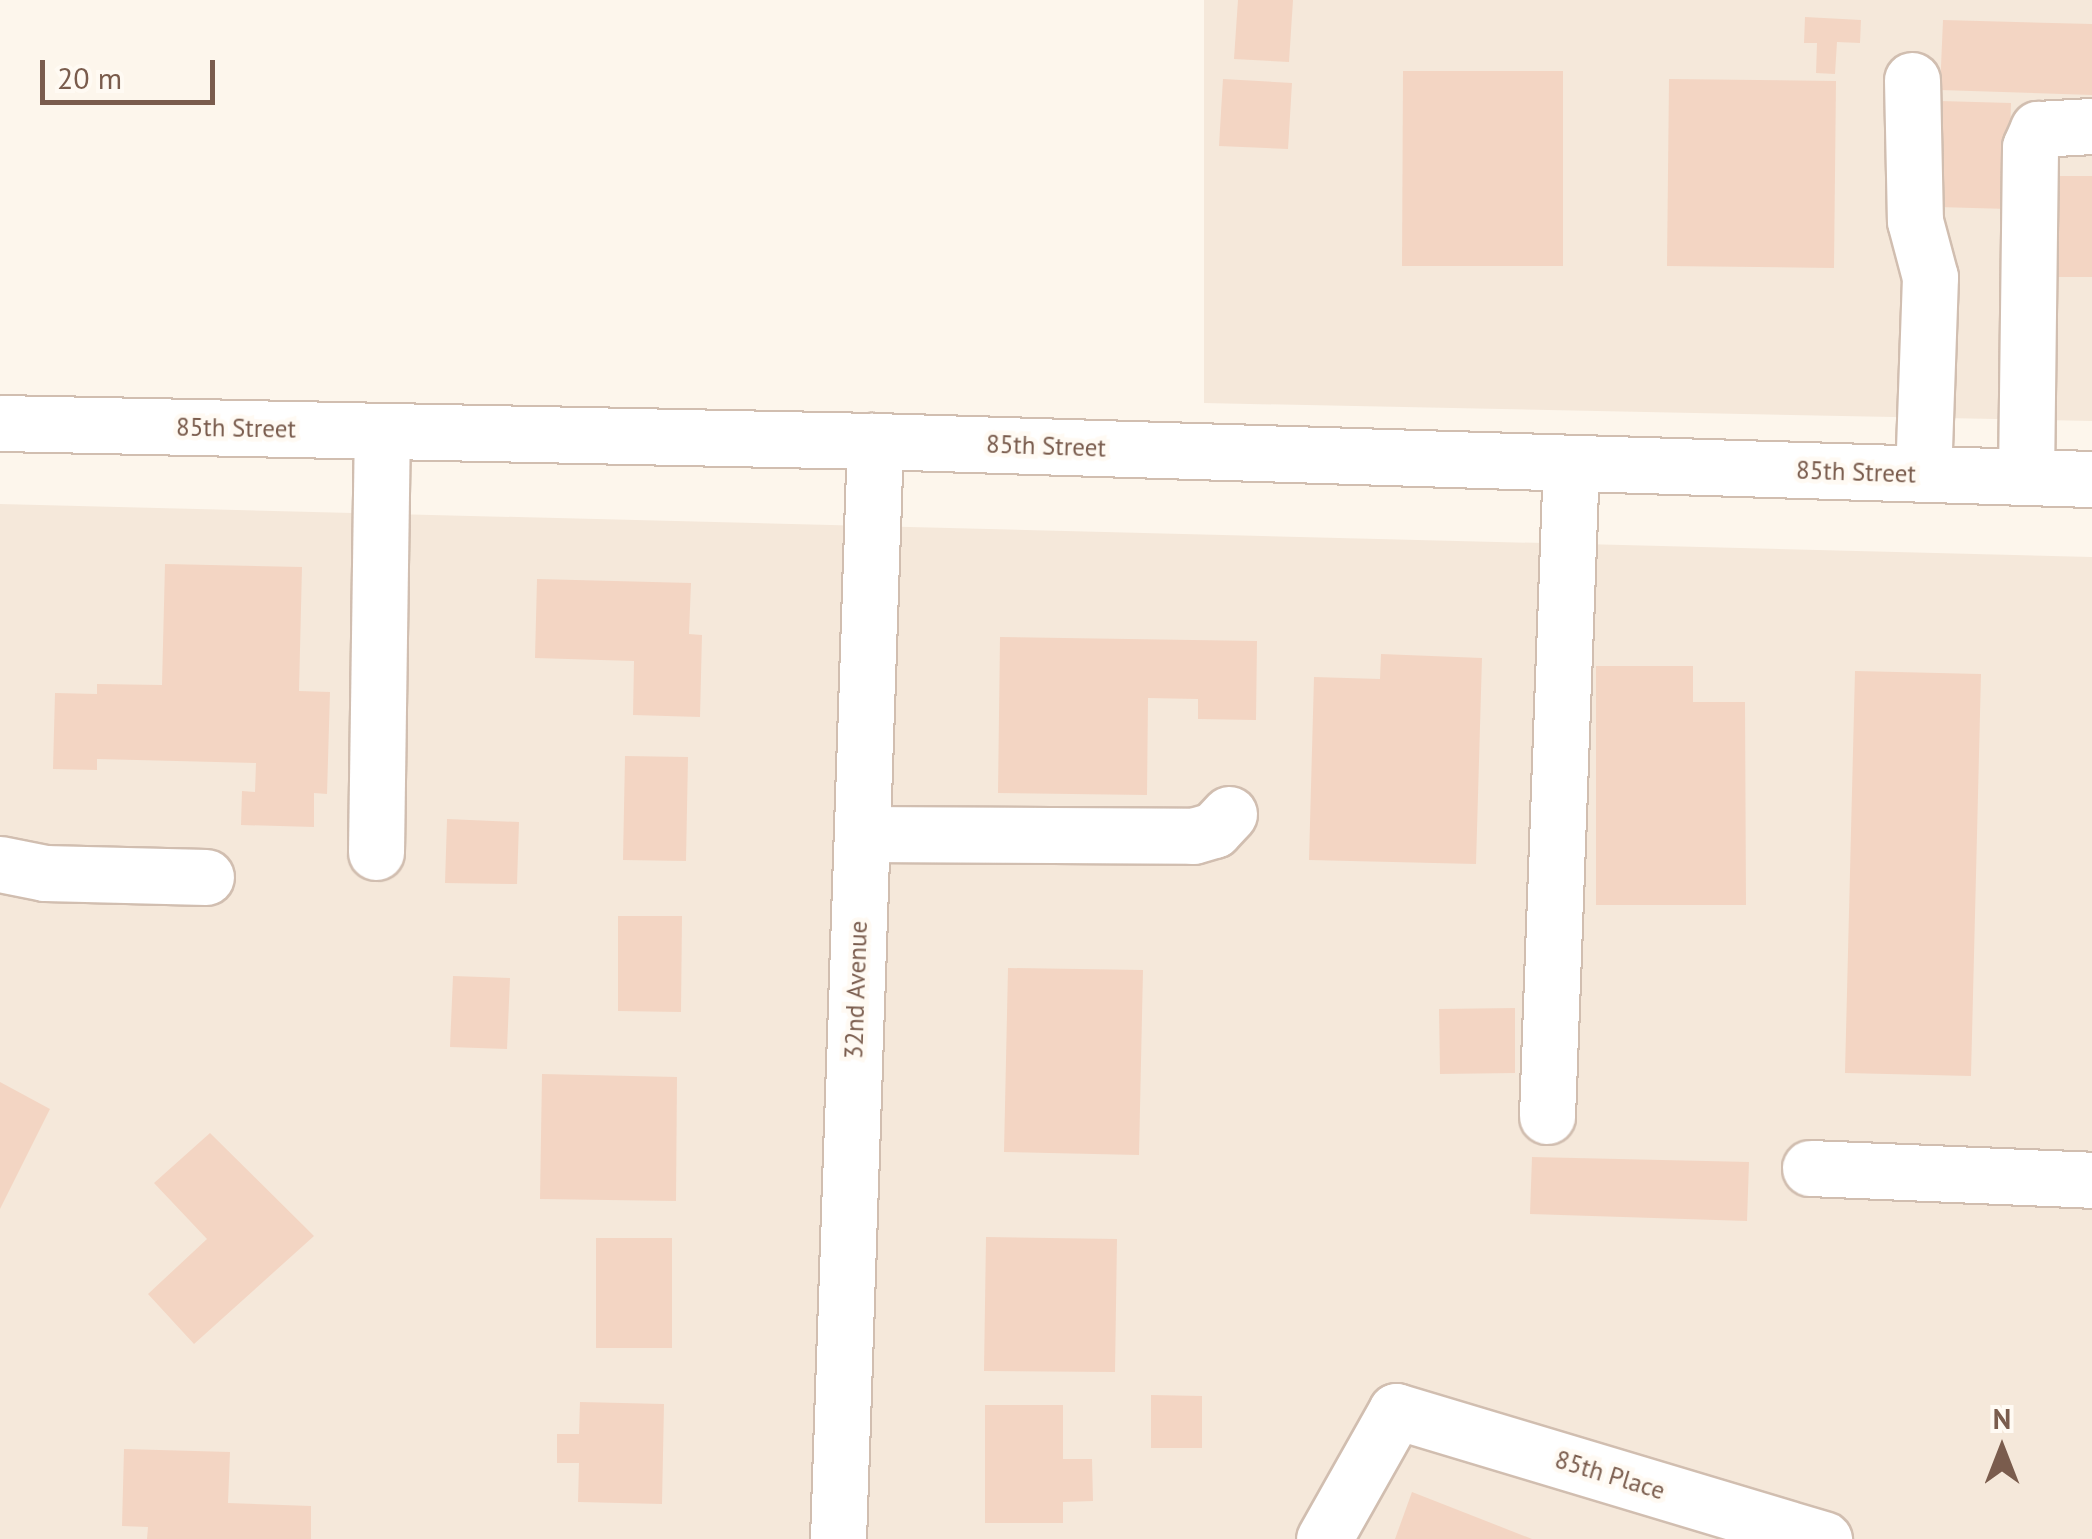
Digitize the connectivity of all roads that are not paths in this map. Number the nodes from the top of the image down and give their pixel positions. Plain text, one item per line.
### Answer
1 (1912, 80) dead end
2 (2092, 126) edge
3 (0, 423) edge
4 (382, 431) junction
5 (875, 441) junction
6 (1571, 463) junction
7 (1923, 474) junction
8 (2026, 478) junction
9 (2092, 479) edge
10 (1229, 814) dead end
11 (862, 834) junction
12 (376, 852) dead end
13 (0, 864) edge
14 (206, 877) dead end
15 (1547, 1116) dead end
16 (1810, 1168) dead end
17 (2092, 1180) edge
18 (838, 1539) edge
19 (1324, 1539) edge
20 (1824, 1539) edge

1 - 7 street
2 - 8 street
3 - 4 street, 85th Street
4 - 5 street, 85th Street
4 - 12 street
5 - 6 street, 85th Street
5 - 11 street, 32nd Avenue
6 - 7 street, 85th Street
6 - 15 street
7 - 8 street, 85th Street
8 - 9 street, 85th Street
10 - 11 street
11 - 18 street, 32nd Avenue
13 - 14 street
16 - 17 street
19 - 20 street, 85th Place

